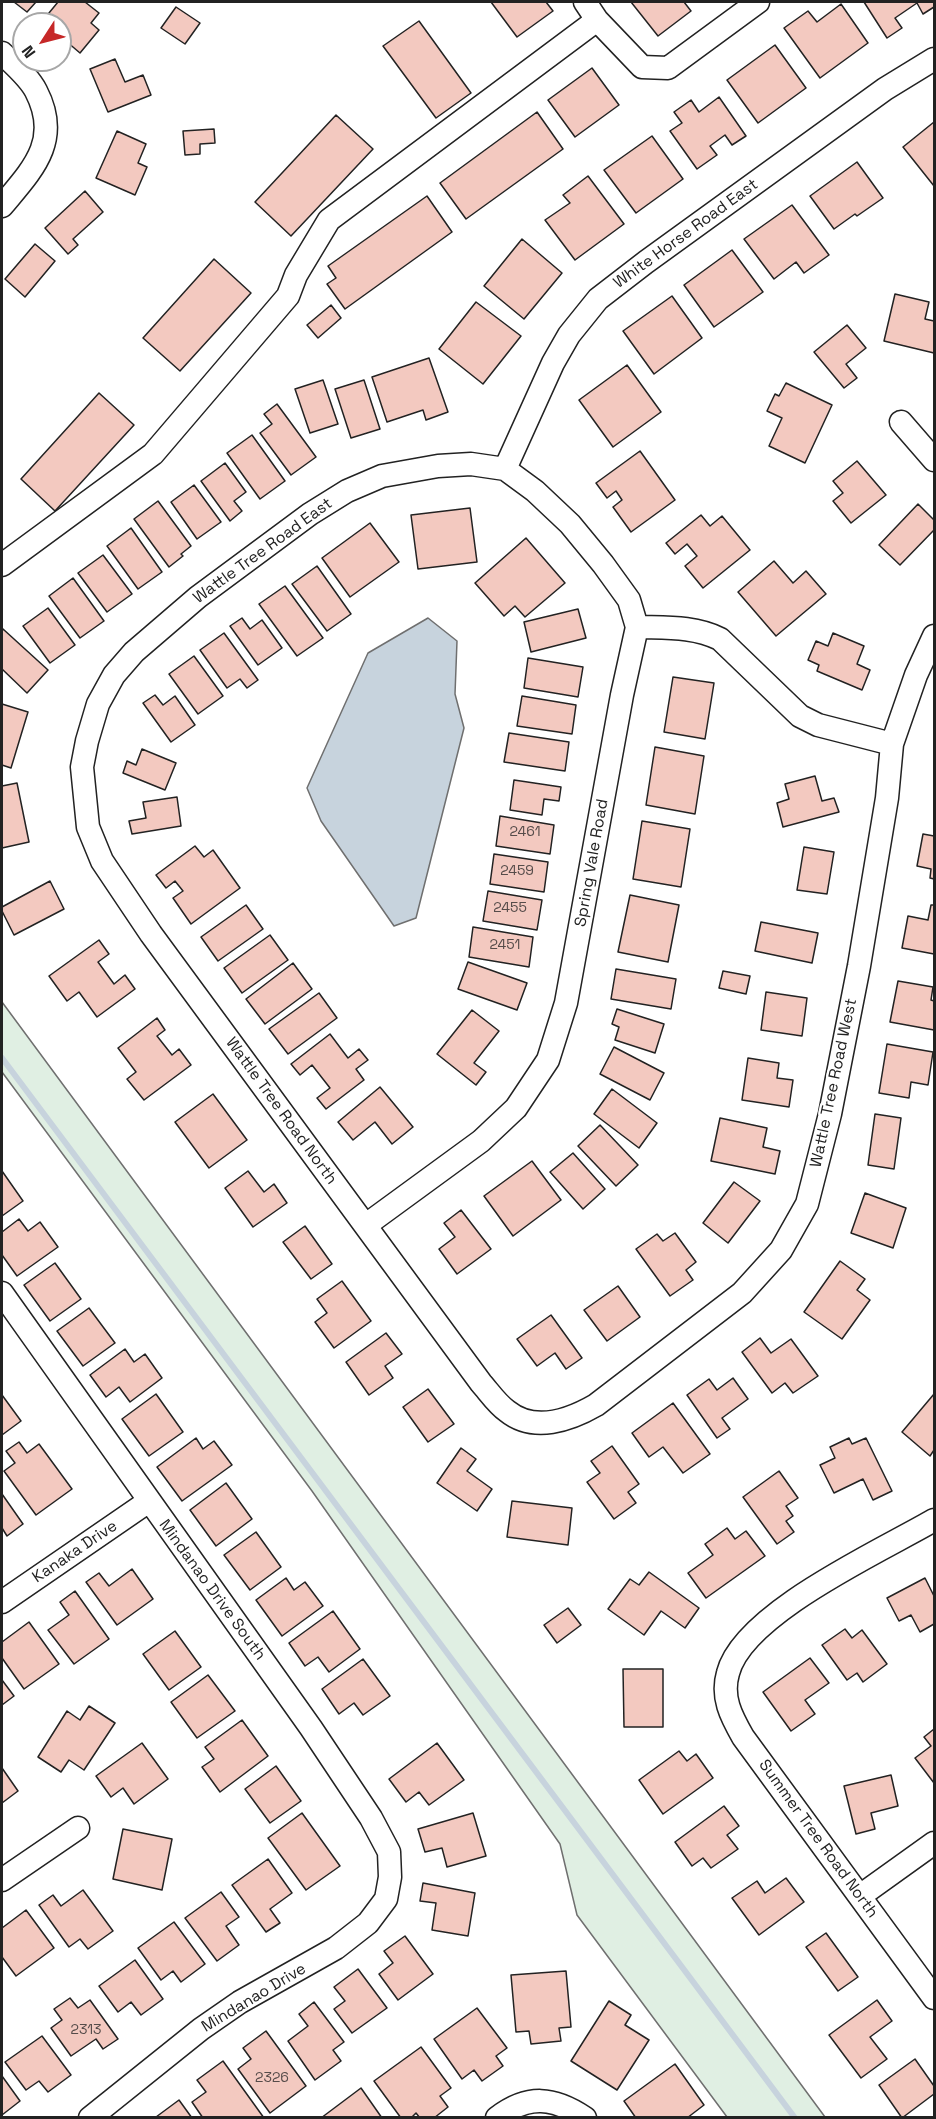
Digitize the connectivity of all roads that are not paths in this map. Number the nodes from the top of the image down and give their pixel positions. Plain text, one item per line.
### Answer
1 (758, 2) edge
2 (591, 11) edge
3 (2, 53) edge
4 (934, 59) edge
5 (2, 206) edge
6 (901, 422) dead end
7 (934, 460) edge
8 (505, 469) junction
9 (2, 565) edge
10 (638, 627) junction
11 (934, 636) edge
12 (87, 741) joint
13 (892, 744) junction
14 (366, 1225) junction
15 (2, 1293) edge
16 (559, 1422) joint
17 (149, 1501) junction
18 (934, 1520) edge
19 (2, 1602) edge
20 (78, 1828) dead end
21 (934, 1843) edge
22 (2, 1880) edge
23 (860, 1896) junction
24 (386, 1899) joint
25 (934, 1998) edge
26 (90, 2118) edge
27 (497, 2118) edge
28 (585, 2118) edge

1 - 2 street
2 - 9 street
3 - 5 street
4 - 8 street, White Horse Road East
6 - 7 street
8 - 10 street
8 - 12 street, Wattle Tree Road East
10 - 13 street
10 - 14 street, Spring Vale Road
11 - 13 street, Wattle Tree Road West
12 - 14 street, Wattle Tree Road North
13 - 16 street, Wattle Tree Road West
14 - 16 street, Wattle Tree Road North
15 - 17 street, Mindanao Drive South
17 - 19 street, Kanaka Drive
17 - 24 street, Mindanao Drive South
18 - 23 street, Summer Tree Road North
20 - 22 street
21 - 23 street
23 - 25 street, Summer Tree Road North
24 - 26 street, Mindanao Drive
27 - 28 street

